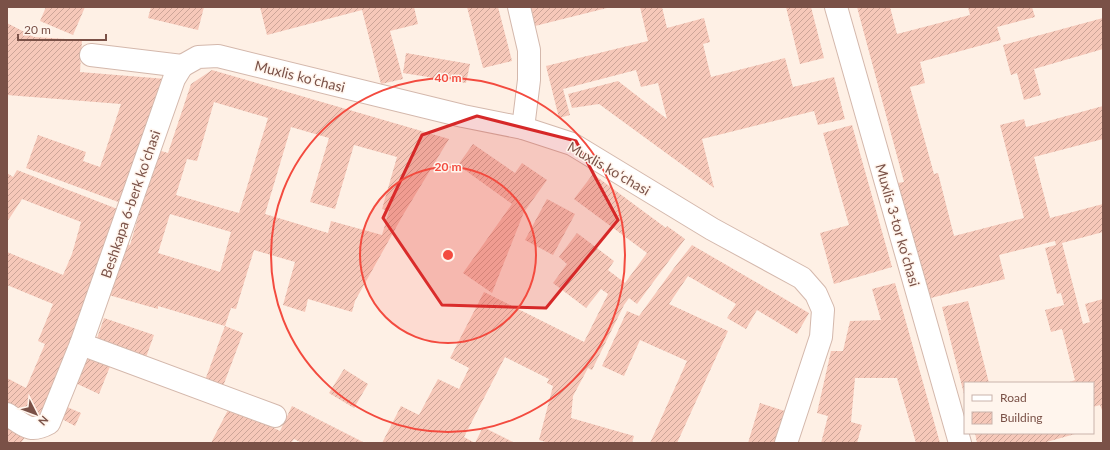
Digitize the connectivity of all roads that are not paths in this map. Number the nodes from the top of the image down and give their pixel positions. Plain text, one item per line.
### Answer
1 (519, 7) edge
2 (836, 7) edge
3 (91, 55) dead end
4 (182, 66) junction
5 (523, 128) junction
6 (81, 344) junction
7 (7, 414) edge
8 (275, 416) dead end
9 (786, 443) edge
10 (960, 443) edge

1 - 5 street
2 - 10 street, Muxlis 3-tor koʻchasi
3 - 4 street
4 - 5 street, Muxlis koʻchasi
4 - 6 street, Beshkapa 6-berk koʻchasi
5 - 9 street, Muxlis koʻchasi
6 - 7 street, Beshkapa 6-berk koʻchasi
6 - 8 street

